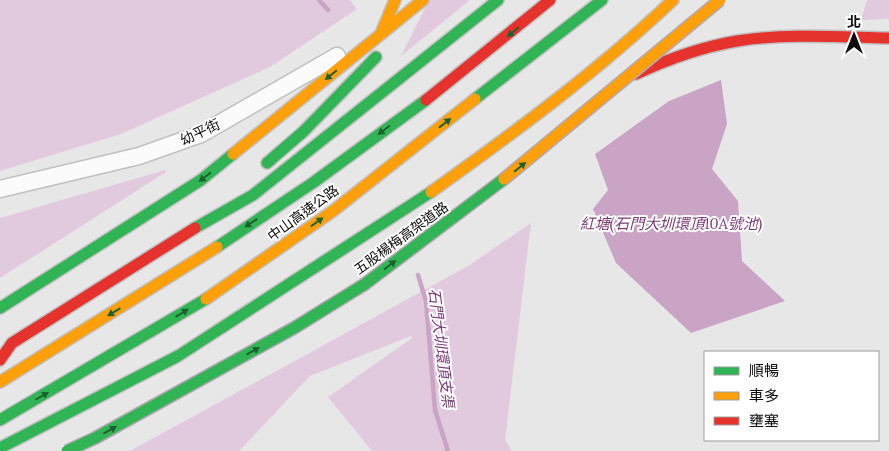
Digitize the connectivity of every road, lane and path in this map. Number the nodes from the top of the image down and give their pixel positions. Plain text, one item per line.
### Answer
1 (395, 0) edge
2 (419, 0) edge
3 (423, 0) edge
4 (498, 0) edge
5 (550, 0) edge
6 (602, 0) edge
7 (673, 0) edge
8 (720, 0) edge
9 (382, 31) joint
10 (889, 38) edge
11 (562, 116) dead end
12 (495, 161) dead end
13 (261, 168) dead end
14 (0, 189) edge
15 (232, 192) dead end
16 (182, 235) junction
17 (339, 252) junction
18 (0, 308) edge
19 (0, 360) edge
20 (0, 382) edge
21 (0, 420) edge
22 (0, 448) edge
23 (67, 451) edge

1 - 9 main road
2 - 13 main road
3 -> 18 main road
4 - 16 main road
5 -> 20 main road, 中山高速公路
21 -> 6 main road, 中山高速公路
7 - 17 main road
23 -> 8 main road, 五股楊梅高架道路, bridge
9 - 14 street, 幼平街
10 - 11 main road, bridge
12 - 17 main road
15 - 16 main road
16 - 19 main road
17 - 22 main road

